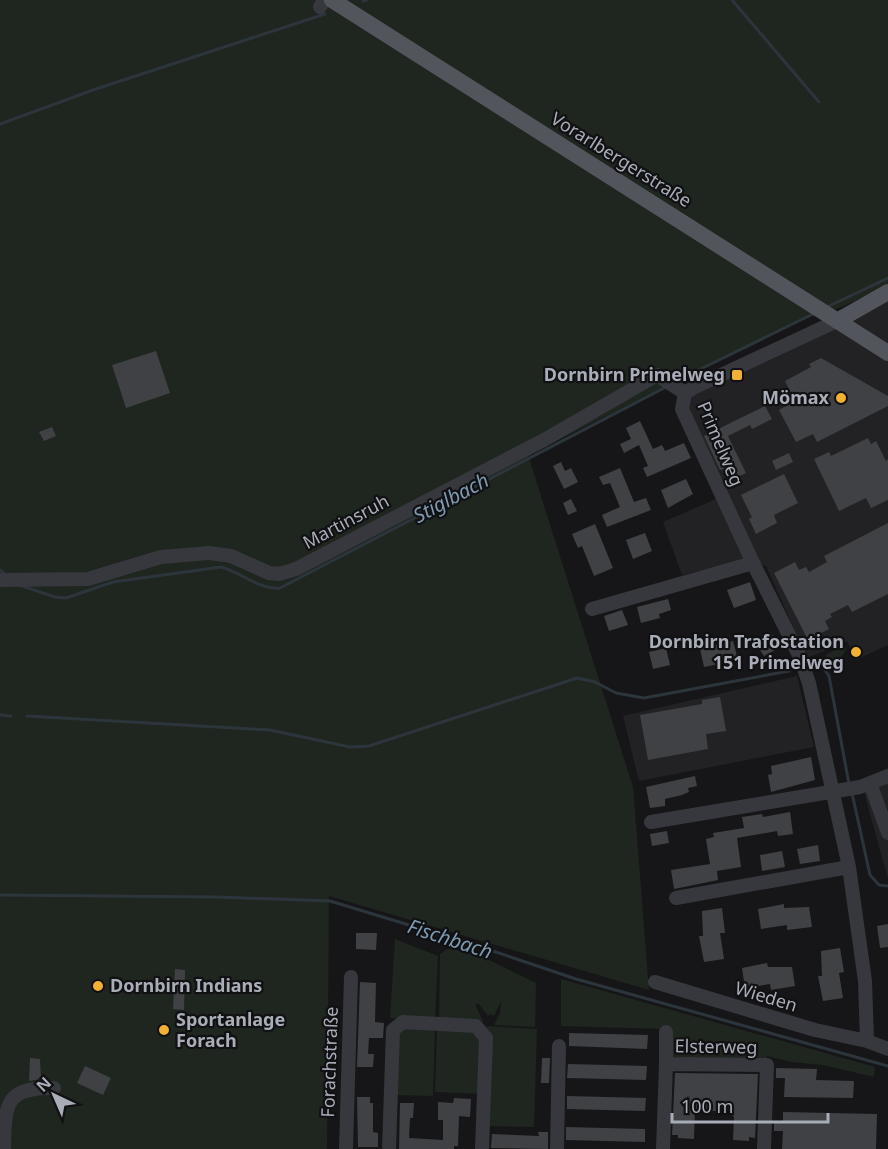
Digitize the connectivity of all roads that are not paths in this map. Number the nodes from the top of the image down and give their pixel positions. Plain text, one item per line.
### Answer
1 (325, 2) edge
2 (888, 292) edge
3 (834, 319) junction
4 (888, 353) edge
5 (681, 391) junction
6 (753, 563) junction
7 (1, 580) edge
8 (592, 609) dead end
9 (888, 776) edge
10 (865, 785) junction
11 (836, 792) junction
12 (651, 822) dead end
13 (888, 833) edge
14 (849, 867) junction
15 (676, 898) dead end
16 (351, 977) dead end
17 (655, 982) dead end
18 (666, 1032) dead end
19 (867, 1041) junction
20 (559, 1046) dead end
21 (888, 1049) edge
22 (666, 1064) junction
23 (54, 1088) dead end
24 (4, 1149) edge
25 (346, 1149) edge
26 (389, 1149) edge
27 (482, 1149) edge
28 (557, 1149) edge
29 (663, 1149) edge
30 (764, 1149) edge

1 - 3 main road, Vorarlbergerstraße
2 - 3 main road
3 - 4 main road, Vorarlbergerstraße
3 - 5 street, Primelweg
5 - 6 street, Primelweg
5 - 7 street, Martinsruh
6 - 8 street
6 - 11 street, Primelweg
9 - 10 street
10 - 11 street
10 - 13 street
11 - 12 street
11 - 14 street, Primelweg
14 - 15 street
14 - 19 street
16 - 25 street, Forachstraße
17 - 19 street, Wieden
18 - 22 street
19 - 21 street, Wieden
20 - 28 street
22 - 29 street, Elsterweg
22 - 30 street, Elsterweg
23 - 24 street
26 - 27 street

